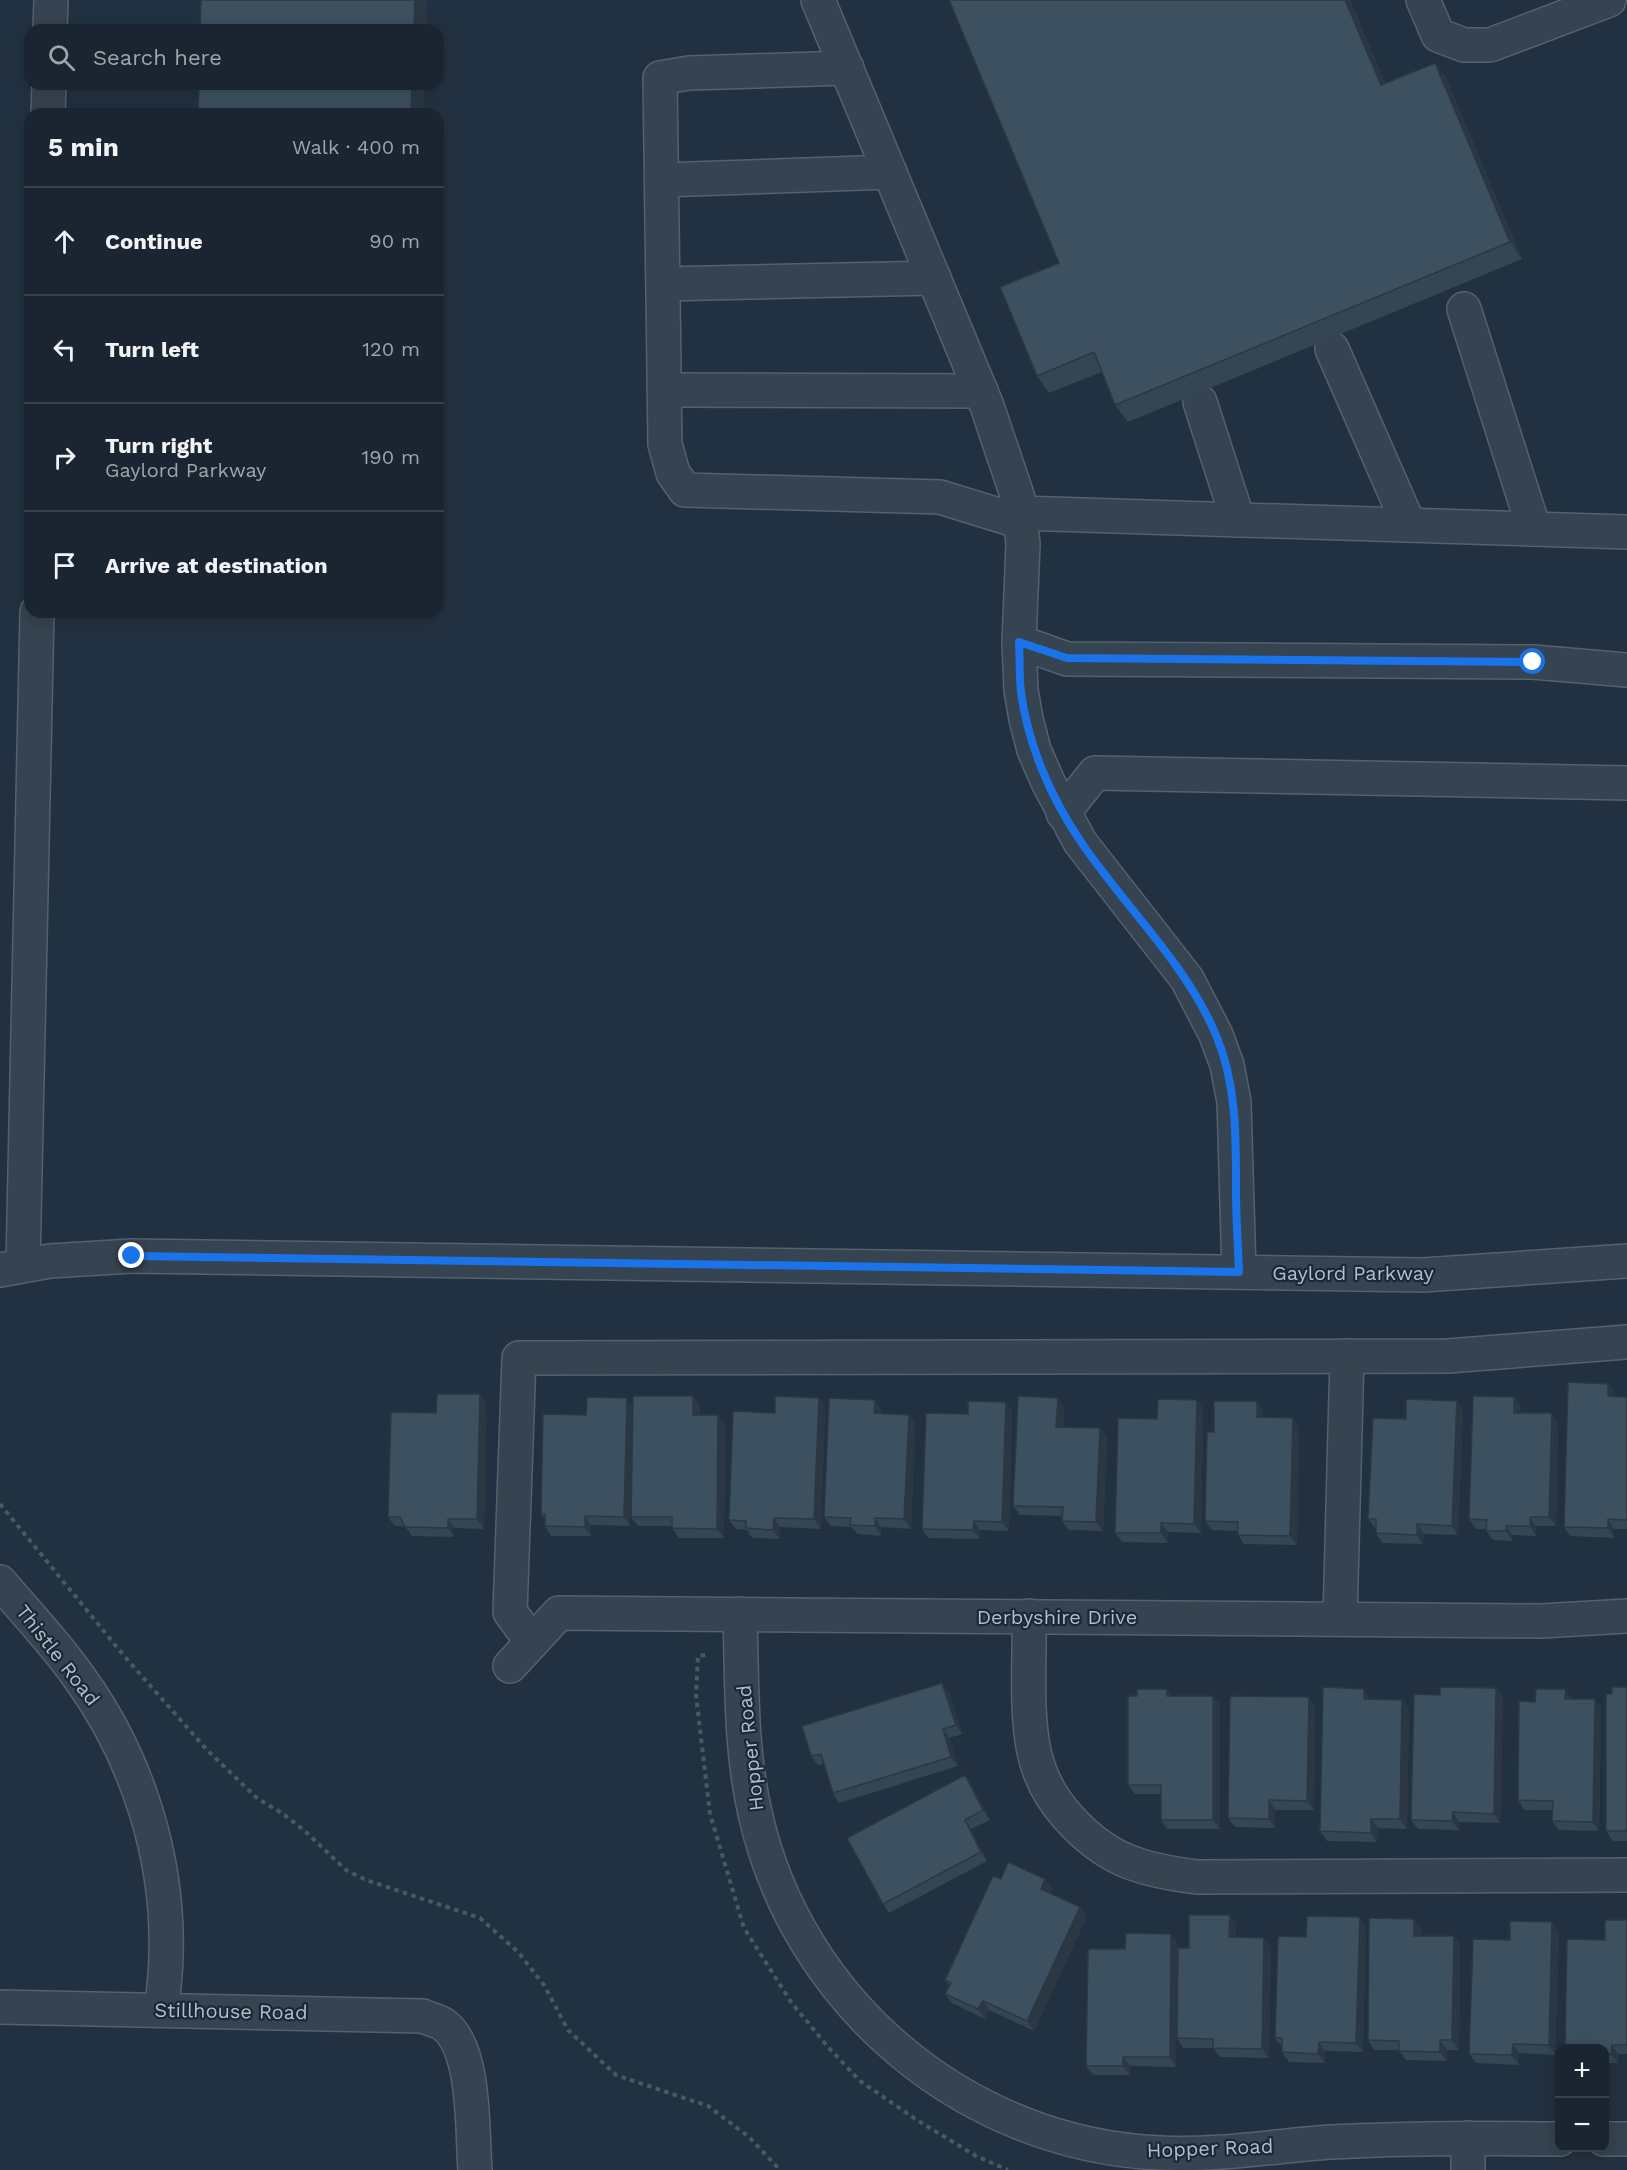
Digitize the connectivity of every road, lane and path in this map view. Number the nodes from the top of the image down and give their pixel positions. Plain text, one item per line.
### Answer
1 (51, 0) edge
2 (818, 0) edge
3 (1424, 0) edge
4 (1609, 0) edge
5 (50, 24) edge
6 (847, 68) junction
7 (49, 90) edge
8 (48, 108) edge
9 (890, 172) junction
10 (662, 180) junction
11 (934, 278) junction
12 (663, 284) junction
13 (1464, 309) dead end
14 (1332, 349) edge
15 (664, 390) junction
16 (981, 391) junction
17 (1200, 402) edge
18 (1021, 517) junction
19 (1238, 520) junction
20 (1409, 525) junction
21 (1534, 529) junction
22 (1627, 532) edge
23 (37, 618) edge
24 (1019, 642) junction
25 (1627, 670) edge
26 (1627, 783) edge
27 (1064, 813) junction
28 (1627, 1261) edge
29 (11, 1267) edge
30 (1239, 1272) junction
31 (1627, 1342) edge
32 (1347, 1356) junction
33 (0, 1504) edge
34 (0, 1582) edge
35 (740, 1614) junction
36 (1029, 1616) junction
37 (1627, 1616) edge
38 (1340, 1619) junction
39 (532, 1642) junction
40 (510, 1666) dead end
41 (1627, 1875) edge
42 (0, 2007) edge
43 (162, 2009) junction
44 (1468, 2138) junction
45 (1555, 2139) edge
46 (1609, 2139) edge
47 (1627, 2139) edge
48 (475, 2170) edge
49 (780, 2170) edge
50 (1468, 2170) edge

1 - 5 street
2 - 6 street
3 - 4 street
6 - 9 street
6 - 10 street
7 - 8 street
9 - 10 street
9 - 11 street
10 - 12 street
11 - 12 street
11 - 16 street
12 - 15 street
13 - 21 street
14 - 20 street
15 - 16 street
15 - 18 street
16 - 18 street
17 - 19 street
18 - 19 street
18 - 24 street
19 - 20 street
20 - 21 street
21 - 22 street
23 - 29 street
24 - 25 street
24 - 27 street
26 - 27 street
27 - 30 street
28 - 30 street, Gaylord Parkway
29 - 30 street, Gaylord Parkway
31 - 32 street
32 - 38 street
32 - 39 street
33 - 49 path
34 - 43 street, Thistle Road
35 - 36 street, Derbyshire Drive
35 - 39 street, Derbyshire Drive
35 - 44 street, Hopper Road
36 - 38 street, Derbyshire Drive
36 - 41 street
37 - 38 street, Derbyshire Drive
39 - 40 street, Derbyshire Drive
42 - 43 street, Stillhouse Road
43 - 48 street, Stillhouse Road
44 - 45 street, Hopper Road
44 - 50 street
46 - 47 street

